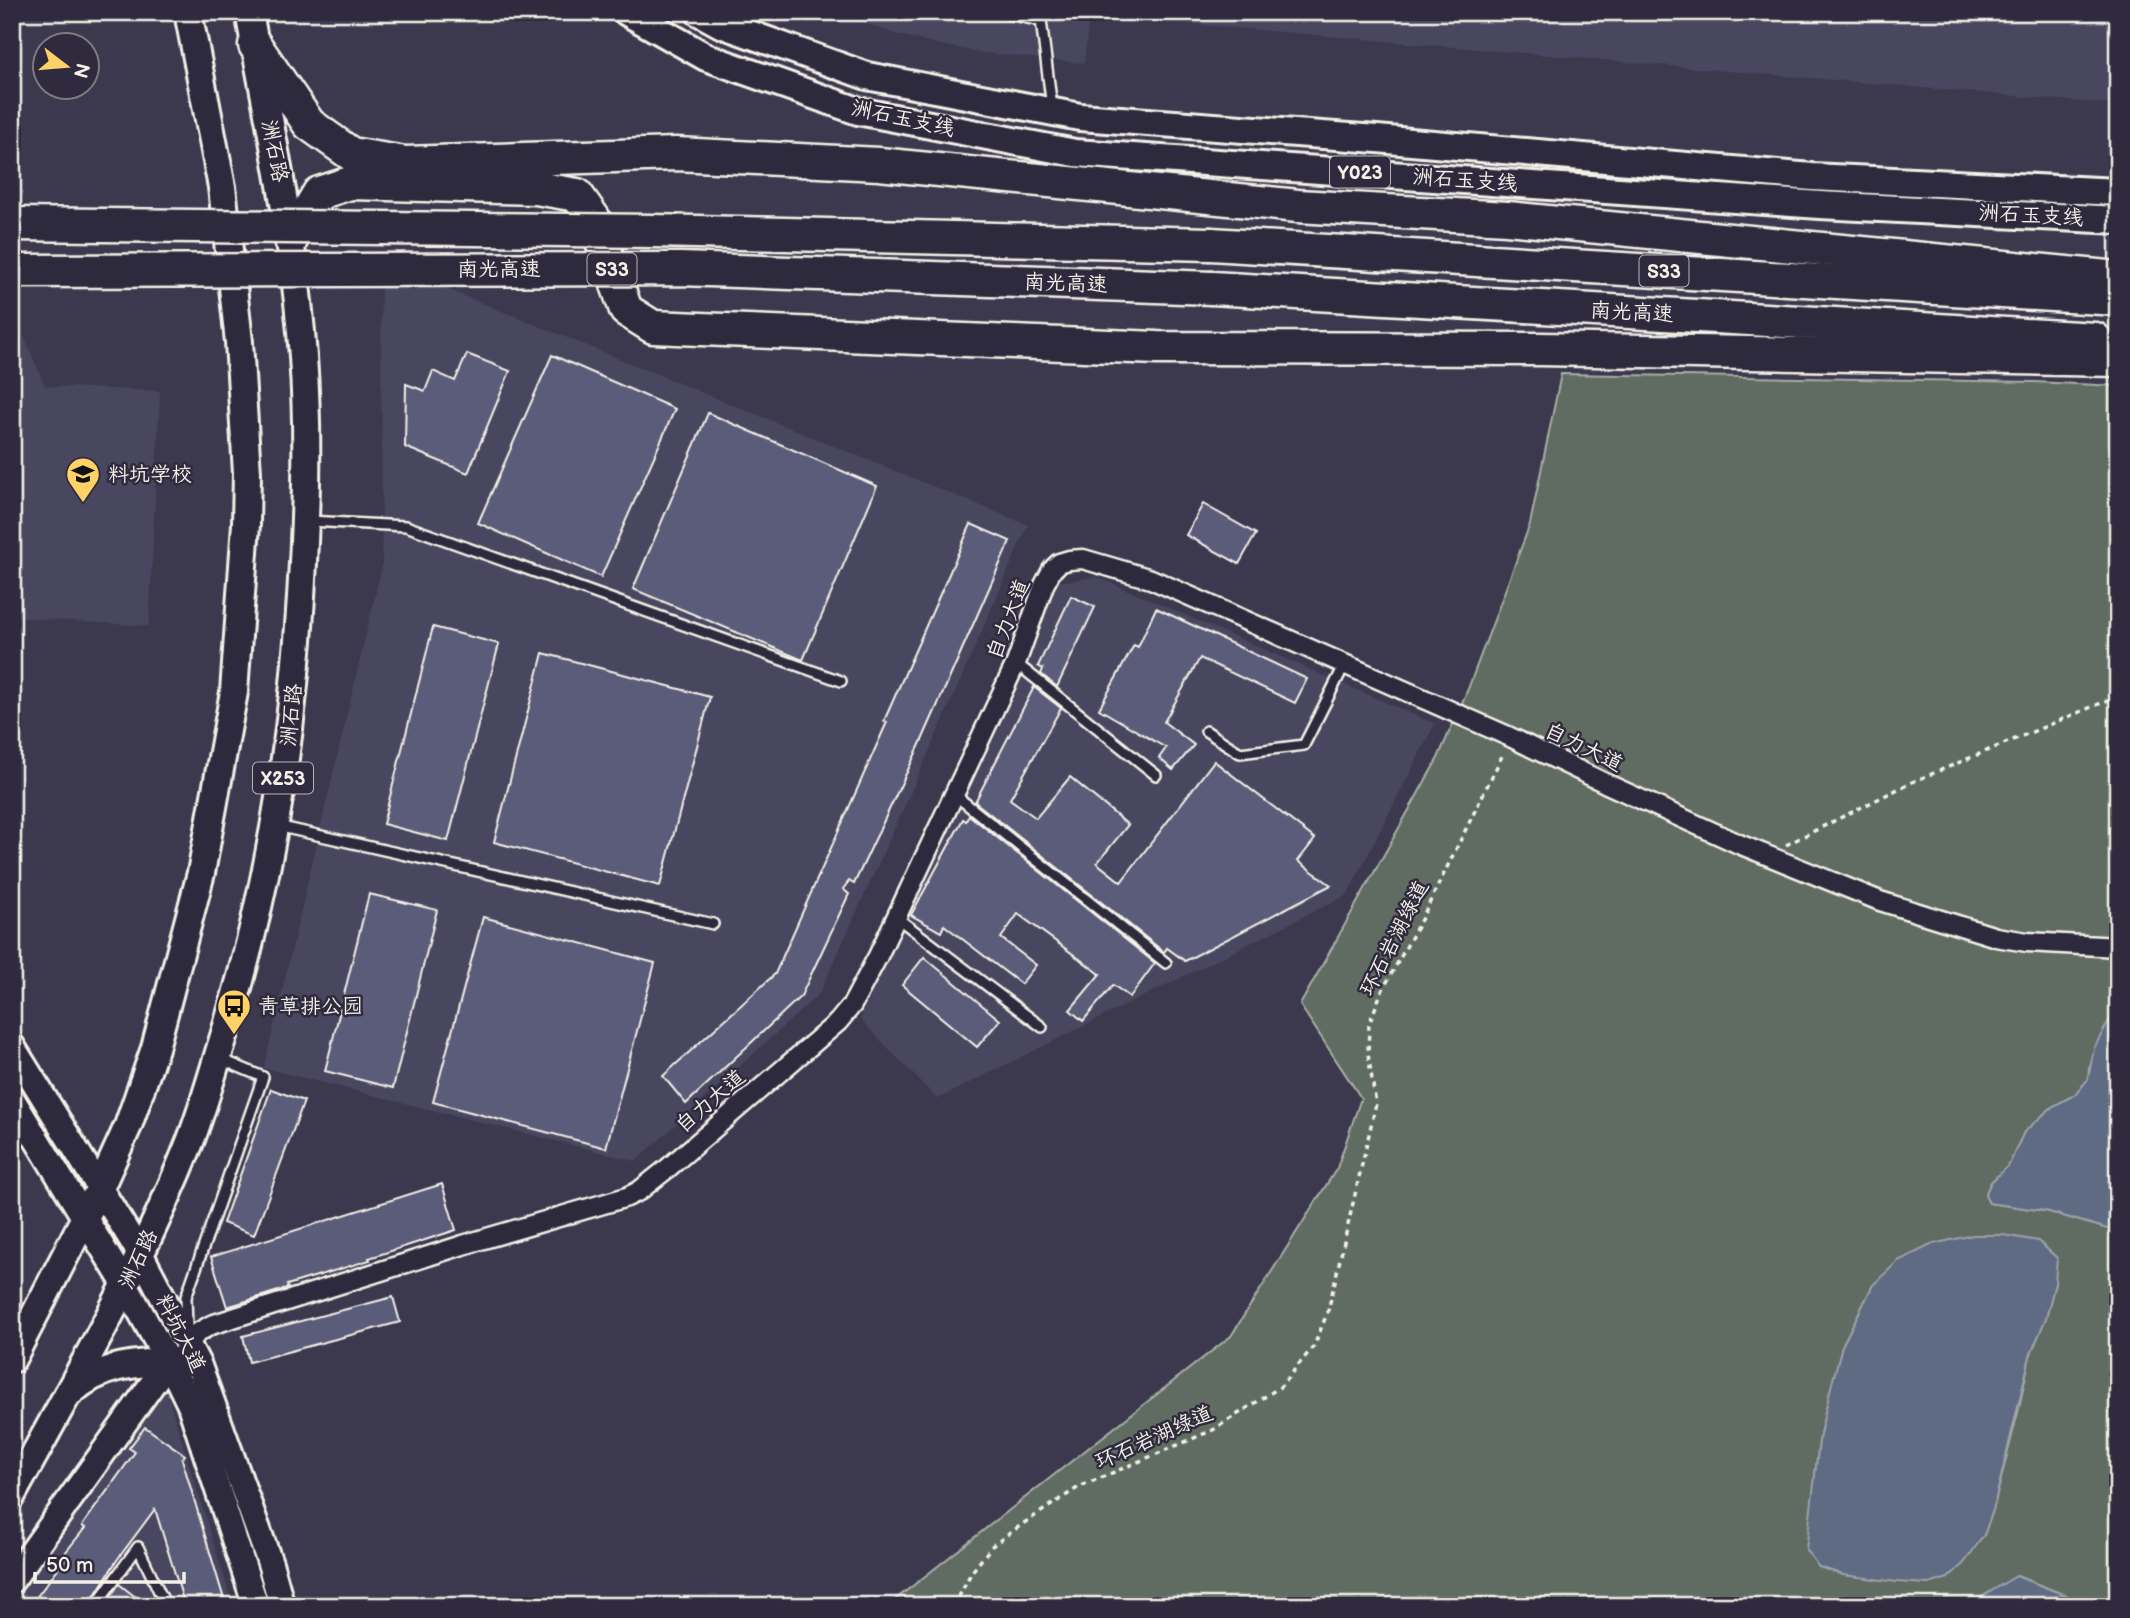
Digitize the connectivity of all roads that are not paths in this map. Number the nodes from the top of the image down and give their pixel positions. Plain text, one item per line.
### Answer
1 (188, 12) edge
2 (249, 12) edge
3 (627, 12) edge
4 (699, 12) edge
5 (999, 12) edge
6 (1040, 17) edge
7 (255, 45) junction
8 (1053, 112) junction
9 (2118, 191) edge
10 (2118, 220) edge
11 (12, 224) edge
12 (291, 240) junction
13 (12, 271) edge
14 (2118, 278) edge
15 (2118, 299) edge
16 (2118, 341) edge
17 (2118, 360) edge
18 (306, 521) junction
19 (1016, 663) junction
20 (1345, 664) junction
21 (841, 681) dead end
22 (1206, 731) dead end
23 (1156, 775) dead end
24 (955, 795) junction
25 (276, 825) junction
26 (896, 917) junction
27 (713, 924) dead end
28 (2118, 947) edge
29 (1166, 963) dead end
30 (1042, 1027) dead end
31 (12, 1046) edge
32 (217, 1058) junction
33 (12, 1099) edge
34 (99, 1190) junction
35 (84, 1220) junction
36 (141, 1255) junction
37 (126, 1286) junction
38 (188, 1345) junction
39 (12, 1359) edge
40 (167, 1362) junction
41 (66, 1397) junction
42 (12, 1495) edge
43 (12, 1580) edge
44 (95, 1606) edge
45 (166, 1606) edge
46 (256, 1606) edge
47 (282, 1606) edge

1 - 34 main road, X253
2 - 7 main road, 洲石路 / X253
3 - 10 main road, 洲石玉支线 / Y023
4 - 8 main road, 洲石玉支线 / Y023
5 - 6 lane
6 - 8 lane
7 - 12 main road, 洲石路 / X253
7 - 14 highway
8 - 9 main road, 洲石玉支线 / Y023
11 - 15 highway, 南光高速 / S33, bridge
12 - 17 highway
12 - 18 main road, 洲石路 / X253
13 - 16 highway, 南光高速 / S33, bridge
18 - 21 lane
18 - 25 main road, 洲石路 / X253
19 - 20 street, 自力大道
19 - 23 lane
19 - 24 street, 自力大道
20 - 22 lane
20 - 28 street, 自力大道
24 - 26 street, 自力大道
24 - 29 lane
25 - 27 lane
25 - 32 main road, 洲石路 / X253
26 - 30 lane
26 - 38 street, 自力大道
31 - 34 street, 料坑大道
32 - 36 main road, 洲石路 / X253
32 - 38 lane
33 - 35 street, 料坑大道
34 - 35 main road, X253
34 - 36 street, 料坑大道
35 - 37 street, 料坑大道
35 - 39 main road, X253
36 - 37 main road, 洲石路 / X253
36 - 38 street, 料坑大道
37 - 40 street, 料坑大道
37 - 41 main road, 洲石路 / X253
38 - 40 street, 自力大道
38 - 47 street, 料坑大道
40 - 41 main road
40 - 43 street
40 - 46 street, 料坑大道
41 - 42 main road, 洲石路 / X253
44 - 45 lane

